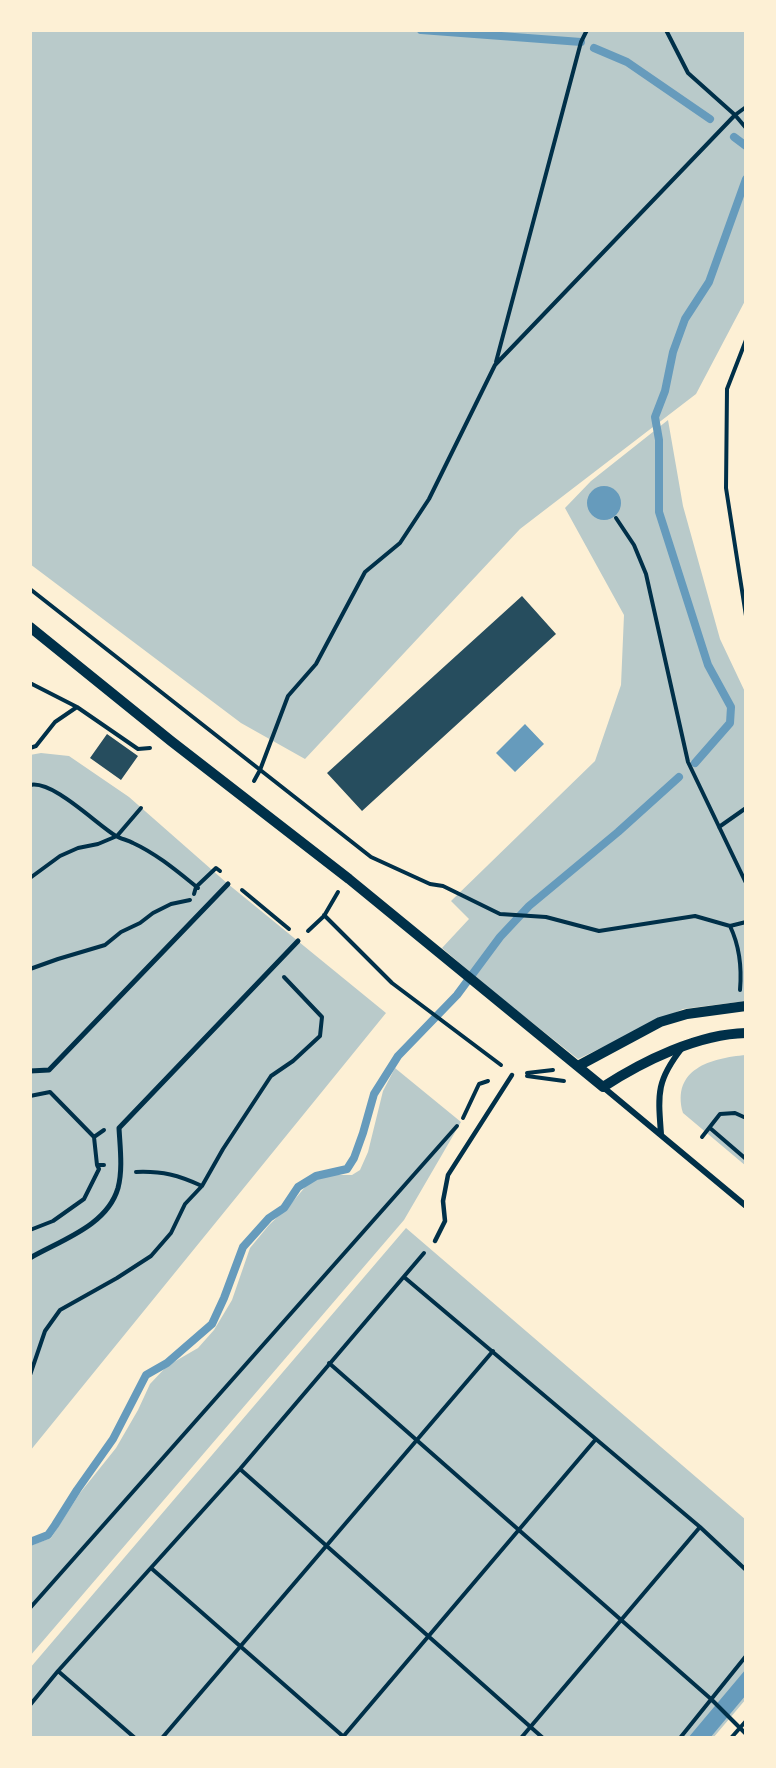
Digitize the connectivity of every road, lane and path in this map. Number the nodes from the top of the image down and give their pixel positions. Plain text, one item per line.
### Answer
1 (587, 30) edge
2 (666, 30) edge
3 (746, 107) edge
4 (735, 115) junction
5 (746, 128) edge
6 (746, 340) edge
7 (495, 365) junction
8 (616, 518) dead end
9 (30, 590) edge
10 (746, 616) edge
11 (30, 627) edge
12 (30, 683) edge
13 (77, 707) junction
14 (30, 748) edge
15 (155, 748) dead end
16 (260, 770) junction
17 (30, 784) edge
18 (244, 798) junction
19 (141, 808) dead end
20 (746, 808) edge
21 (719, 827) junction
22 (117, 836) junction
23 (224, 874) dead end
24 (30, 878) edge
25 (349, 879) junction
26 (746, 883) edge
27 (228, 884) dead end
28 (196, 887) junction
29 (240, 888) dead end
30 (340, 888) dead end
31 (324, 916) junction
32 (746, 922) edge
33 (292, 931) dead end
34 (298, 941) dead end
35 (274, 967) junction
36 (30, 969) edge
37 (746, 1006) edge
38 (746, 1033) edge
39 (684, 1047) junction
40 (483, 1052) dead end
41 (578, 1066) junction
42 (30, 1071) edge
43 (513, 1075) junction
44 (603, 1087) junction
45 (30, 1096) edge
46 (746, 1118) edge
47 (119, 1128) junction
48 (710, 1128) junction
49 (662, 1134) junction
50 (93, 1137) junction
51 (702, 1137) dead end
52 (746, 1159) edge
53 (97, 1165) junction
54 (120, 1172) junction
55 (202, 1186) junction
56 (746, 1206) edge
57 (30, 1230) edge
58 (435, 1241) joint
59 (30, 1258) edge
60 (404, 1277) junction
61 (493, 1351) junction
62 (329, 1363) junction
63 (30, 1375) edge
64 (596, 1439) junction
65 (417, 1440) junction
66 (240, 1469) junction
67 (700, 1527) junction
68 (519, 1530) junction
69 (326, 1546) junction
70 (151, 1568) junction
71 (746, 1570) edge
72 (30, 1608) edge
73 (621, 1620) junction
74 (429, 1636) junction
75 (241, 1646) junction
76 (746, 1656) edge
77 (58, 1671) junction
78 (711, 1699) junction
79 (30, 1704) edge
80 (746, 1721) edge
81 (530, 1727) junction
82 (740, 1728) junction
83 (746, 1734) edge
84 (135, 1738) edge
85 (162, 1738) edge
86 (344, 1738) edge
87 (521, 1738) edge
88 (543, 1738) edge
89 (680, 1738) edge
90 (731, 1738) edge

1 - 7 path
2 - 4 path
3 - 4 path
4 - 5 path
4 - 7 path
6 - 10 path
7 - 16 path
8 - 21 path
9 - 16 path
11 - 18 street
12 - 13 path
13 - 14 path
13 - 15 path
16 - 18 path
16 - 32 path
17 - 22 path
18 - 25 street
19 - 22 path
20 - 21 path
21 - 26 path
22 - 24 path
22 - 28 path
23 - 28 path
25 - 31 path
25 - 41 street
27 - 42 street
28 - 36 path
29 - 33 path
30 - 31 path
31 - 40 path
34 - 35 street
35 - 47 street
35 - 55 path
37 - 41 street
38 - 39 street
39 - 44 street
39 - 49 street
41 - 43 path
41 - 44 street
43 - 44 path
43 - 58 lane
43 - 72 path
44 - 49 street
45 - 50 path
46 - 48 path
47 - 50 path
47 - 54 street
48 - 51 path
48 - 52 path
49 - 56 street
50 - 53 path
53 - 54 path
53 - 57 path
54 - 55 path
54 - 59 street
55 - 63 path
58 - 60 path
60 - 61 path
60 - 62 path
61 - 64 path
61 - 65 path
62 - 65 path
62 - 66 path
64 - 67 path
64 - 68 path
65 - 68 path
65 - 69 path
66 - 69 path
66 - 70 path
67 - 71 path
67 - 73 path
68 - 73 path
68 - 74 path
69 - 74 path
69 - 75 path
70 - 75 path
70 - 77 path
73 - 78 path
73 - 81 path
74 - 81 path
74 - 86 path
75 - 85 path
75 - 86 path
76 - 78 path
77 - 79 path
77 - 84 path
78 - 82 path
78 - 89 path
80 - 82 path
81 - 87 path
81 - 88 path
82 - 83 path
82 - 90 path

